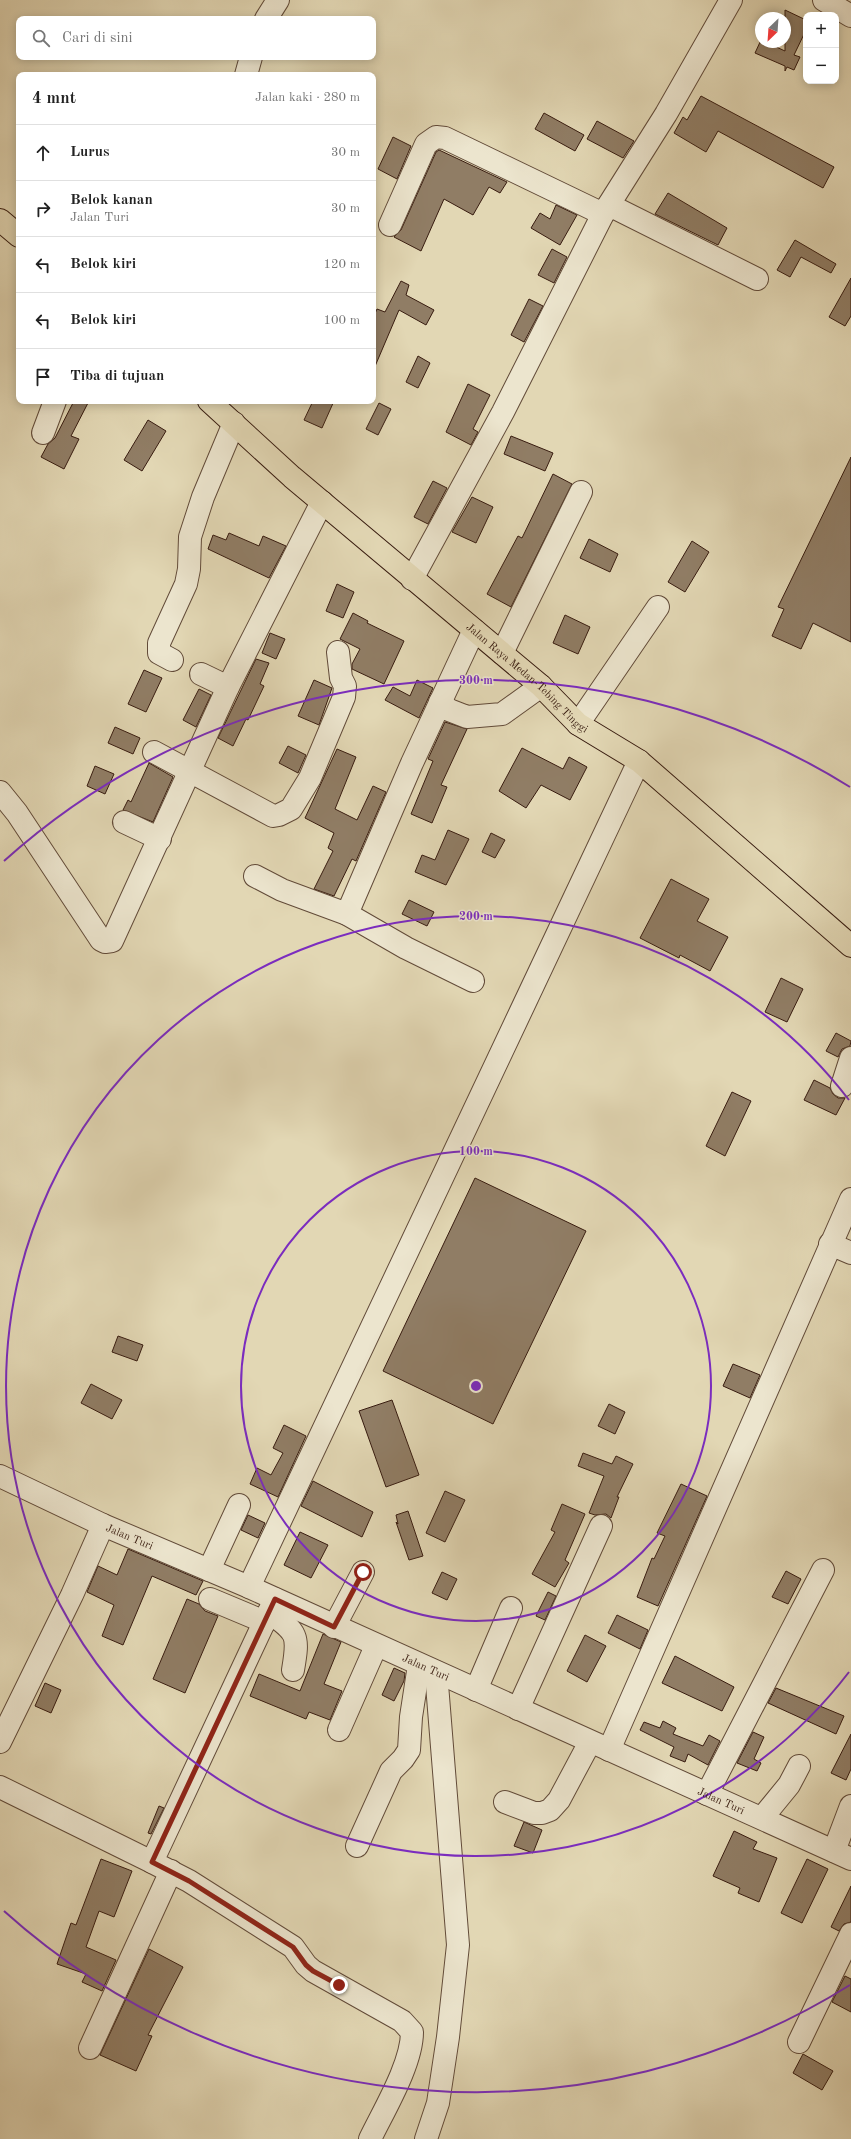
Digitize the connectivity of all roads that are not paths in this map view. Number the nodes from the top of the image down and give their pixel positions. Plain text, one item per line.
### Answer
1 (278, 0) edge
2 (731, 0) edge
3 (824, 0) edge
4 (268, 16) edge
5 (851, 16) edge
6 (250, 60) edge
7 (247, 72) edge
8 (606, 210) junction
9 (0, 220) edge
10 (390, 225) dead end
11 (16, 233) edge
12 (757, 279) dead end
13 (54, 404) edge
14 (212, 404) edge
15 (234, 423) junction
16 (43, 433) dead end
17 (581, 492) dead end
18 (322, 502) junction
19 (412, 579) junction
20 (658, 607) dead end
21 (474, 630) junction
22 (338, 652) dead end
23 (502, 653) junction
24 (172, 660) dead end
25 (201, 674) dead end
26 (541, 686) junction
27 (228, 687) junction
28 (440, 702) junction
29 (578, 724) junction
30 (154, 752) dead end
31 (639, 761) junction
32 (189, 770) junction
33 (0, 792) edge
34 (124, 822) dead end
35 (160, 840) junction
36 (255, 876) dead end
37 (347, 914) junction
38 (851, 946) edge
39 (473, 981) dead end
40 (851, 1058) edge
41 (842, 1086) dead end
42 (851, 1198) edge
43 (830, 1244) junction
44 (851, 1253) edge
45 (0, 1476) edge
46 (239, 1504) dead end
47 (103, 1525) junction
48 (601, 1526) dead end
49 (209, 1570) junction
50 (823, 1570) dead end
51 (363, 1572) dead end
52 (248, 1588) junction
53 (210, 1599) dead end
54 (512, 1608) dead end
55 (270, 1611) junction
56 (334, 1627) junction
57 (376, 1646) junction
58 (428, 1668) junction
59 (293, 1670) dead end
60 (476, 1690) junction
61 (518, 1709) junction
62 (338, 1730) dead end
63 (0, 1742) edge
64 (599, 1746) junction
65 (799, 1766) dead end
66 (0, 1787) edge
67 (707, 1794) junction
68 (505, 1802) dead end
69 (851, 1806) edge
70 (762, 1818) junction
71 (356, 1846) dead end
72 (843, 1855) edge
73 (162, 1867) junction
74 (851, 1934) edge
75 (799, 2042) dead end
76 (90, 2048) dead end
77 (370, 2139) edge
78 (426, 2139) edge

1 - 4 street
2 - 8 street
3 - 5 street
6 - 7 street
8 - 10 street
8 - 12 street
8 - 19 street
9 - 11 highway
13 - 16 street
14 - 15 highway, Jalan Raya Medan-Tebing Tinggi
15 - 18 highway, Jalan Raya Medan-Tebing Tinggi
15 - 24 street
17 - 23 street
18 - 19 highway, Jalan Raya Medan-Tebing Tinggi
18 - 27 street
19 - 21 highway, Jalan Raya Medan-Tebing Tinggi
20 - 29 street
21 - 23 highway, Jalan Raya Medan-Tebing Tinggi
21 - 28 street
22 - 32 street
23 - 26 highway, Jalan Raya Medan-Tebing Tinggi
25 - 27 street
26 - 28 street
26 - 29 highway, Jalan Raya Medan-Tebing Tinggi
27 - 32 street
28 - 37 street
29 - 31 highway, Jalan Raya Medan-Tebing Tinggi
30 - 32 street
31 - 38 highway, Jalan Raya Medan-Tebing Tinggi
31 - 52 street
32 - 35 street
33 - 35 street
34 - 35 street
36 - 37 street
37 - 39 street
40 - 41 street
42 - 43 street
43 - 44 street
43 - 64 street
45 - 47 street, Jalan Turi
46 - 49 street
47 - 49 street, Jalan Turi
47 - 63 street
48 - 61 street
49 - 52 street, Jalan Turi
50 - 67 street
51 - 56 street
52 - 55 street, Jalan Turi
53 - 55 street
54 - 60 street
55 - 56 street, Jalan Turi
55 - 59 street
55 - 73 street
56 - 57 street, Jalan Turi
57 - 58 street, Jalan Turi
57 - 62 street
58 - 60 street, Jalan Turi
58 - 71 street
58 - 78 street
60 - 61 street, Jalan Turi
61 - 64 street, Jalan Turi
64 - 67 street, Jalan Turi
64 - 68 street
65 - 70 street
66 - 73 street
67 - 70 street, Jalan Turi
69 - 72 street
70 - 72 street, Jalan Turi
73 - 76 street
73 - 77 street
74 - 75 street

